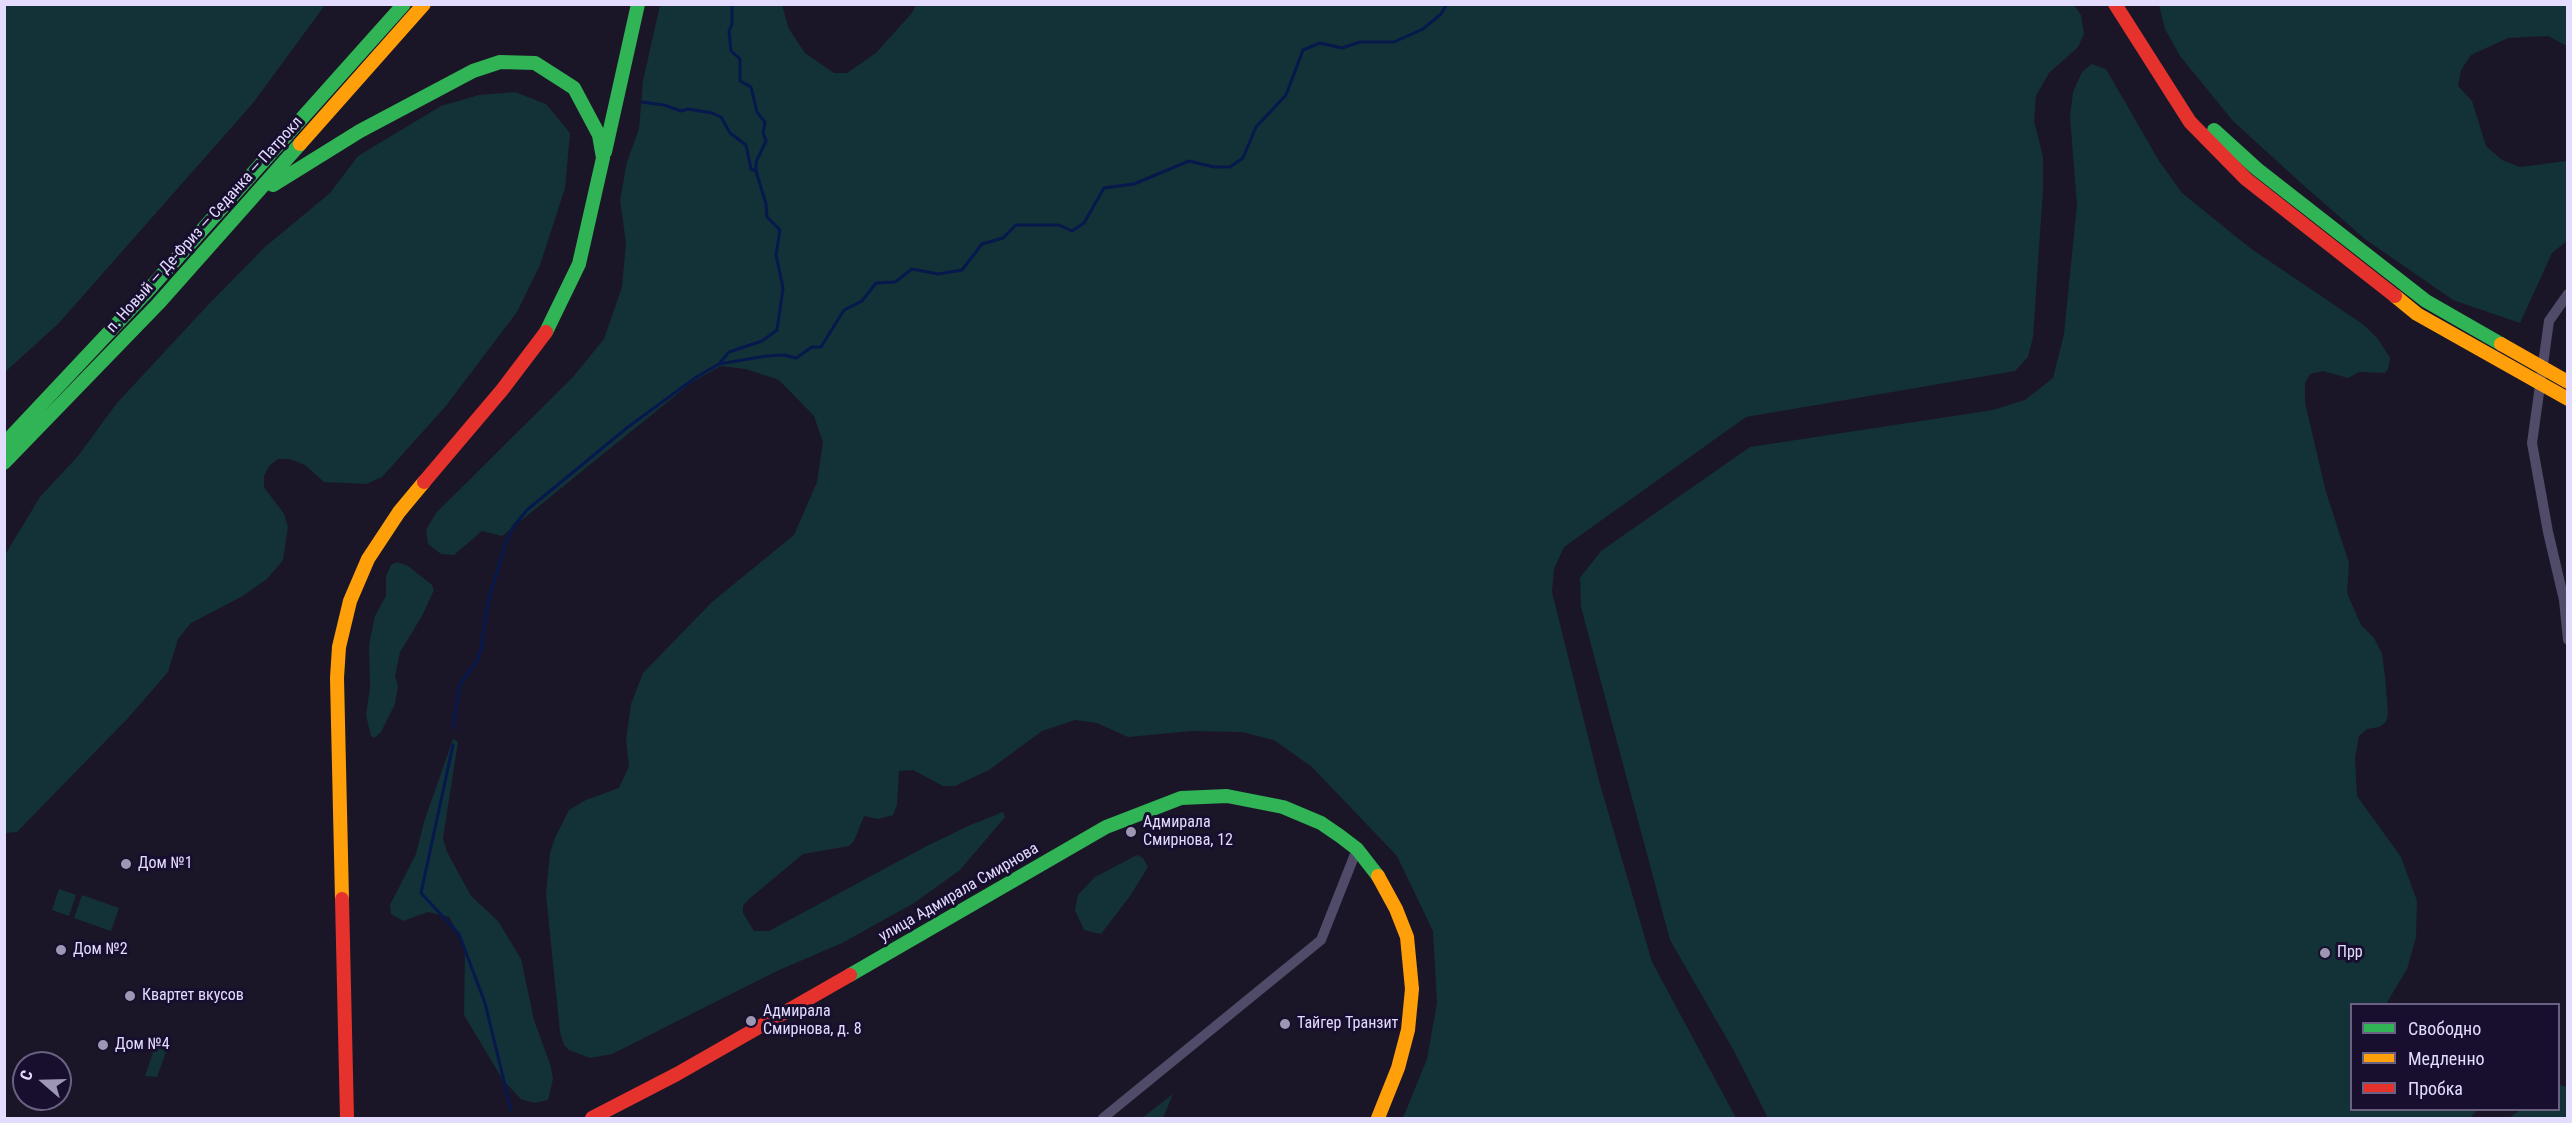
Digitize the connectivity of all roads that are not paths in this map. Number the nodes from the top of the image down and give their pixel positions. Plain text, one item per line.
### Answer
1 (392, 4) edge
2 (404, 4) edge
3 (424, 4) edge
4 (638, 4) edge
5 (2115, 4) edge
6 (2129, 4) edge
7 (376, 35) junction
8 (603, 158) junction
9 (239, 214) junction
10 (2568, 294) edge
11 (2568, 382) edge
12 (2568, 399) edge
13 (4, 444) edge
14 (4, 463) edge
15 (2568, 640) edge
16 (1356, 849) junction
17 (347, 1119) edge
18 (592, 1119) edge
19 (1103, 1119) edge
20 (1378, 1119) edge

1 - 7 main road
2 - 7 main road, п. Новый — Де-Фриз — Седанка — Патрокл
3 - 9 main road, п. Новый — Де-Фриз — Седанка — Патрокл
4 - 8 main road
5 - 12 main road
6 - 11 main road
7 - 13 main road, п. Новый — Де-Фриз — Седанка — Патрокл
8 - 9 main road
8 - 17 main road
9 - 14 main road, п. Новый — Де-Фриз — Седанка — Патрокл
10 - 15 street
16 - 18 main road, улица Адмирала Смирнова
16 - 19 street
16 - 20 main road, улица Адмирала Смирнова

